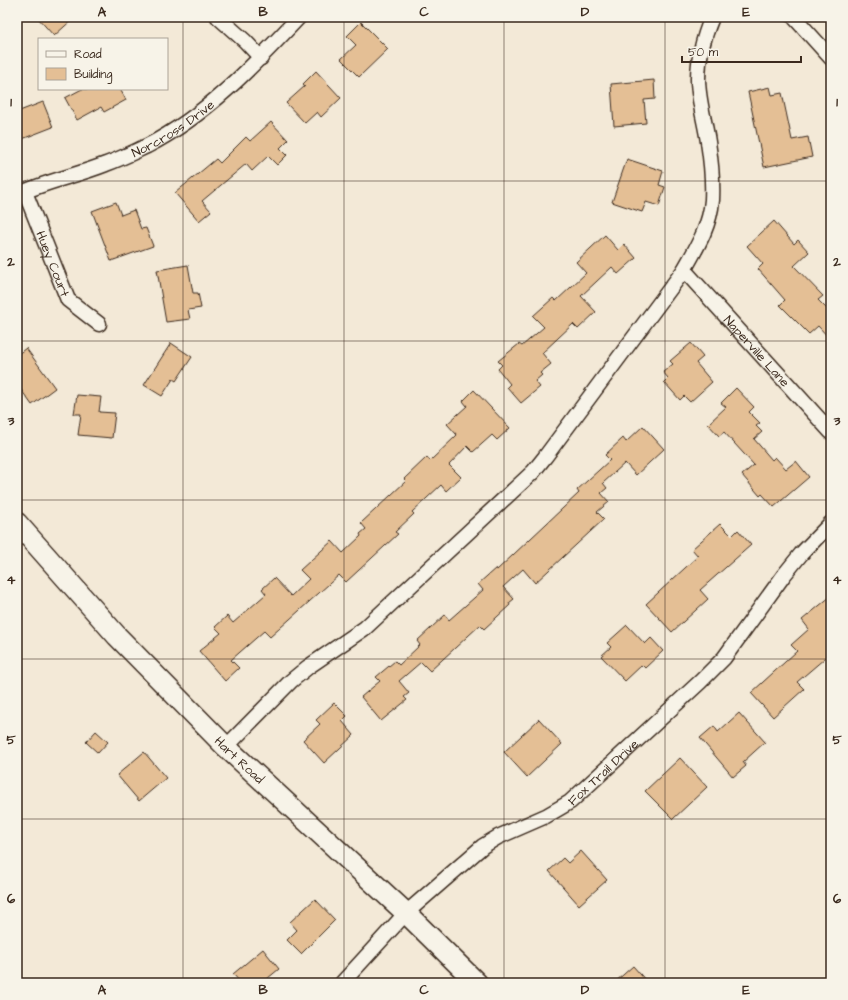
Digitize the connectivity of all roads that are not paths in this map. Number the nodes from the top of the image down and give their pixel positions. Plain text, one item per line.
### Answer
1 (218, 17) edge
2 (299, 17) edge
3 (712, 17) edge
4 (794, 17) edge
5 (261, 58) junction
6 (831, 58) edge
7 (21, 194) edge
8 (684, 270) junction
9 (99, 324) dead end
10 (831, 432) edge
11 (17, 523) edge
12 (831, 523) edge
13 (226, 747) junction
14 (406, 913) junction
15 (342, 983) edge
16 (477, 983) edge

1 - 5 street
2 - 5 street, Norcross Drive
3 - 8 street
4 - 6 street
5 - 7 street, Norcross Drive
7 - 9 street, Huey Court
8 - 10 street, Naperville Lane
8 - 13 street
11 - 13 street, Hart Road
12 - 14 street, Fox Trail Drive
13 - 14 street, Hart Road
14 - 15 street, Fox Trail Drive
14 - 16 street, Hart Road

